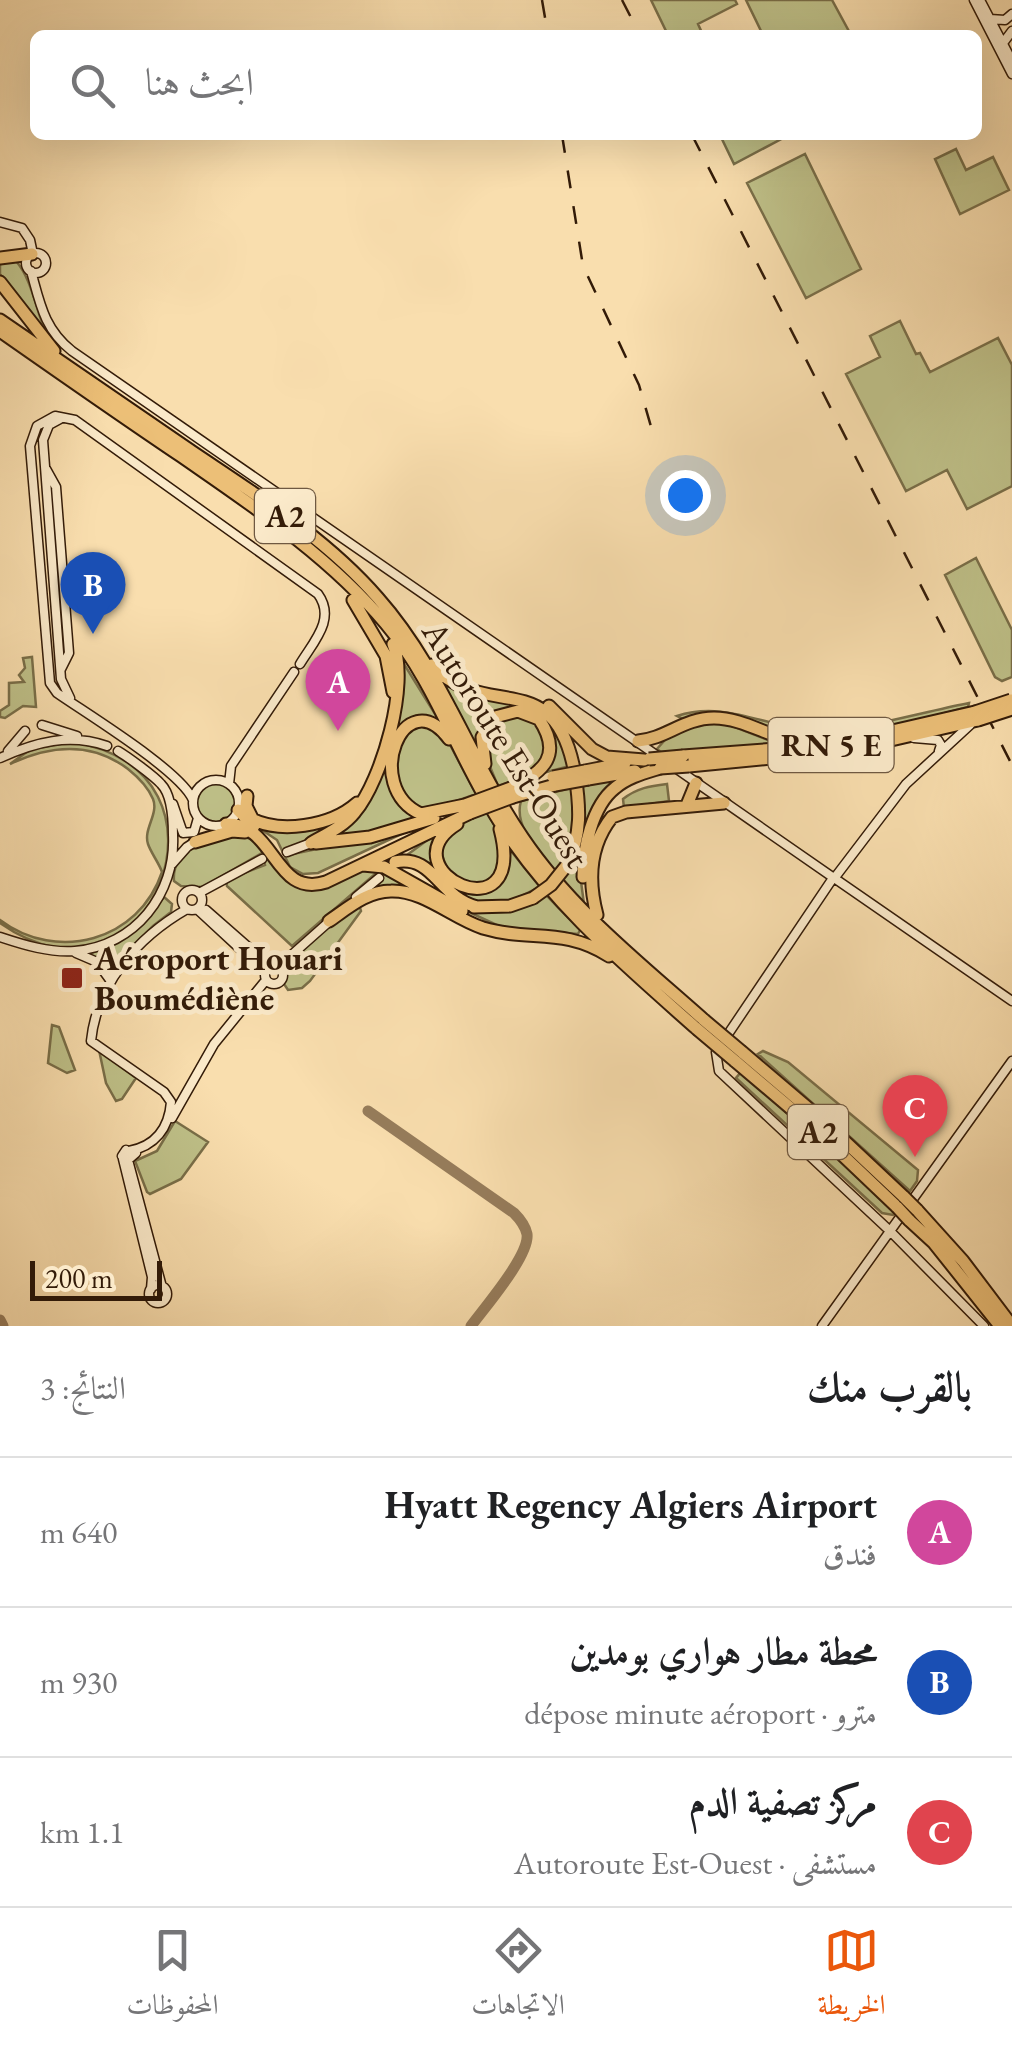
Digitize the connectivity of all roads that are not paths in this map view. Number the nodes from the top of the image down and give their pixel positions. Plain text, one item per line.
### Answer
1 (977, 0) edge
2 (1012, 14) edge
3 (990, 19) junction
4 (1012, 31) edge
5 (1003, 43) junction
6 (1012, 61) edge
7 (1012, 74) edge
8 (0, 222) edge
9 (0, 259) edge
10 (31, 261) junction
11 (42, 270) junction
12 (0, 282) edge
13 (37, 292) junction
14 (0, 320) edge
15 (0, 331) edge
16 (78, 375) junction
17 (72, 419) junction
18 (46, 468) junction
19 (32, 469) junction
20 (311, 552) junction
21 (362, 600) junction
22 (407, 635) junction
23 (514, 698) junction
24 (1012, 699) edge
25 (1012, 709) edge
26 (87, 714) junction
27 (977, 716) junction
28 (42, 725) dead end
29 (25, 731) dead end
30 (886, 734) junction
31 (907, 738) junction
32 (86, 740) junction
33 (638, 741) joint
34 (107, 746) dead end
35 (118, 751) dead end
36 (649, 752) junction
37 (382, 754) junction
38 (937, 754) junction
39 (1, 758) edge
40 (686, 761) junction
41 (660, 768) junction
42 (586, 775) junction
43 (474, 776) junction
44 (696, 782) junction
45 (371, 783) junction
46 (229, 784) junction
47 (164, 787) junction
48 (492, 787) junction
49 (512, 793) junction
50 (247, 796) dead end
51 (193, 800) junction
52 (724, 803) junction
53 (686, 805) junction
54 (238, 809) junction
55 (467, 809) junction
56 (198, 818) junction
57 (446, 818) junction
58 (498, 820) junction
59 (256, 821) junction
60 (222, 825) junction
61 (262, 840) junction
62 (195, 842) junction
63 (311, 843) junction
64 (286, 852) dead end
65 (262, 859) dead end
66 (172, 864) junction
67 (359, 866) junction
68 (169, 877) junction
69 (329, 877) junction
70 (379, 878) dead end
71 (834, 878) junction
72 (188, 890) junction
73 (199, 893) junction
74 (162, 894) junction
75 (450, 904) junction
76 (191, 906) junction
77 (477, 907) junction
78 (597, 915) junction
79 (329, 921) junction
80 (502, 932) junction
81 (1, 936) edge
82 (609, 936) junction
83 (72, 952) junction
84 (631, 970) junction
85 (270, 971) junction
86 (110, 980) junction
87 (1012, 1001) edge
88 (700, 1024) junction
89 (1012, 1061) edge
90 (128, 1156) junction
91 (913, 1215) junction
92 (890, 1231) junction
93 (162, 1286) junction
94 (152, 1289) junction
95 (822, 1326) edge
96 (984, 1326) edge
97 (1000, 1326) edge
98 (1012, 1326) edge

1 - 3 main road
1 - 7 main road
2 - 3 main road
3 - 5 main road
4 - 5 main road
5 - 6 main road
8 - 10 main road
9 - 10 highway
10 - 11 main road
10 - 11 main road
10 - 13 main road
11 - 13 main road
12 - 16 highway
13 - 33 main road
14 - 16 highway, Autoroute Est-Ouest / A2
15 - 20 highway, Autoroute Est-Ouest / A2
16 - 22 highway, Autoroute Est-Ouest / A2
17 - 18 main road
17 - 19 main road
17 - 46 main road
18 - 19 main road
18 - 26 main road
19 - 26 main road
20 - 21 highway, Autoroute Est-Ouest / A2
20 - 37 highway
21 - 37 highway
21 - 43 highway, Autoroute Est-Ouest / A2
22 - 23 highway
22 - 48 highway, Autoroute Est-Ouest / A2
23 - 36 highway
23 - 77 highway, bridge
24 - 27 highway, RN 5 E, bridge
25 - 27 highway, RN 5 E, bridge
26 - 51 main road
27 - 30 highway, RN 5 E
27 - 31 highway, RN 5 E
27 - 38 main road
28 - 32 main road
29 - 39 main road
30 - 36 highway
30 - 40 highway, RN 5 E
31 - 38 main road
31 - 40 highway, RN 5 E
32 - 34 main road
32 - 39 main road
33 - 36 highway
35 - 47 main road
36 - 40 highway, RN 5 E, bridge
36 - 42 highway, RN 5 E
36 - 44 main road
37 - 45 highway
38 - 71 main road
40 - 41 highway, RN 5 E, bridge
41 - 42 highway, RN 5 E
41 - 78 highway
42 - 49 highway, RN 5 E, bridge
43 - 55 highway
43 - 58 highway, Autoroute Est-Ouest / A2
44 - 52 main road
44 - 53 highway
45 - 59 highway
45 - 63 highway
46 - 51 main road
46 - 54 main road
47 - 56 main road
47 - 66 main road
48 - 49 highway
48 - 82 highway, Autoroute Est-Ouest / A2
49 - 55 highway, RN 5 E, bridge
50 - 59 highway
51 - 56 main road
52 - 53 highway
52 - 71 main road
53 - 78 highway
54 - 59 highway
54 - 60 main road
54 - 69 highway
55 - 57 highway, RN 5 E
55 - 58 highway
56 - 60 main road
57 - 63 highway
57 - 67 highway
57 - 69 highway
57 - 77 highway
58 - 84 highway, Autoroute Est-Ouest / A2
60 - 61 highway
60 - 62 main road
61 - 62 highway
61 - 69 highway
62 - 66 main road
63 - 64 main road
65 - 73 main road
66 - 68 main road
67 - 69 highway
67 - 75 highway
68 - 72 main road
68 - 74 main road
70 - 79 main road
71 - 87 main road
71 - 92 main road
72 - 73 main road
72 - 76 main road
73 - 76 main road
74 - 76 main road
74 - 83 main road
75 - 77 highway
75 - 80 highway
76 - 85 main road
76 - 86 main road
78 - 82 highway
79 - 80 highway
79 - 85 main road
80 - 84 highway
81 - 83 main road
82 - 88 highway, Autoroute Est-Ouest / A2
83 - 86 main road
84 - 88 highway, Autoroute Est-Ouest / A2
85 - 90 main road
86 - 90 main road
88 - 91 highway, Autoroute Est-Ouest / A2, bridge
89 - 92 main road
90 - 93 main road
90 - 94 main road
91 - 97 highway, Autoroute Est-Ouest / A2
91 - 98 highway, Autoroute Est-Ouest / A2
92 - 95 main road
92 - 96 main road
93 - 94 main road
93 - 94 main road

